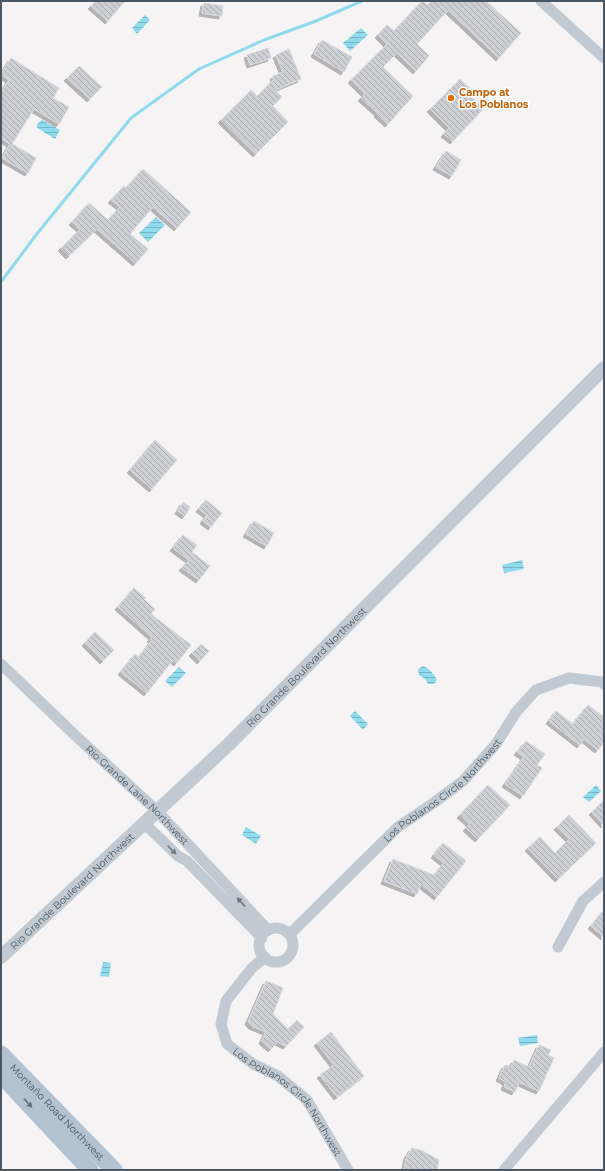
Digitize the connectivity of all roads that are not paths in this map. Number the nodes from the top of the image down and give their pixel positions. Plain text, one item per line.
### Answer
1 (541, 1) edge
2 (604, 58) edge
3 (604, 368) edge
4 (1, 664) edge
5 (604, 684) edge
6 (157, 811) junction
7 (144, 823) junction
8 (604, 882) edge
9 (265, 934) junction
10 (290, 934) junction
11 (558, 947) dead end
12 (265, 957) junction
13 (1, 958) edge
14 (604, 1052) edge
15 (1, 1054) edge
16 (1, 1075) edge
17 (90, 1170) edge
18 (114, 1170) edge
19 (348, 1170) edge
20 (504, 1170) edge

1 - 2 street
3 - 6 street, Rio Grande Boulevard Northwest
4 - 6 street, Rio Grande Lane Northwest
5 - 10 street, Los Poblanos Circle Northwest
6 - 7 street, Rio Grande Boulevard Northwest
9 -> 6 street, Rio Grande Lane Northwest
7 -> 9 street, Rio Grande Lane Northwest
7 - 13 street, Rio Grande Boulevard Northwest
8 - 11 street
9 - 10 street
9 - 12 street
10 - 12 street
12 - 19 street, Los Poblanos Circle Northwest
14 - 20 street
15 - 18 main road, Montaño Road Northwest
16 -> 17 main road, Montaño Road Northwest

